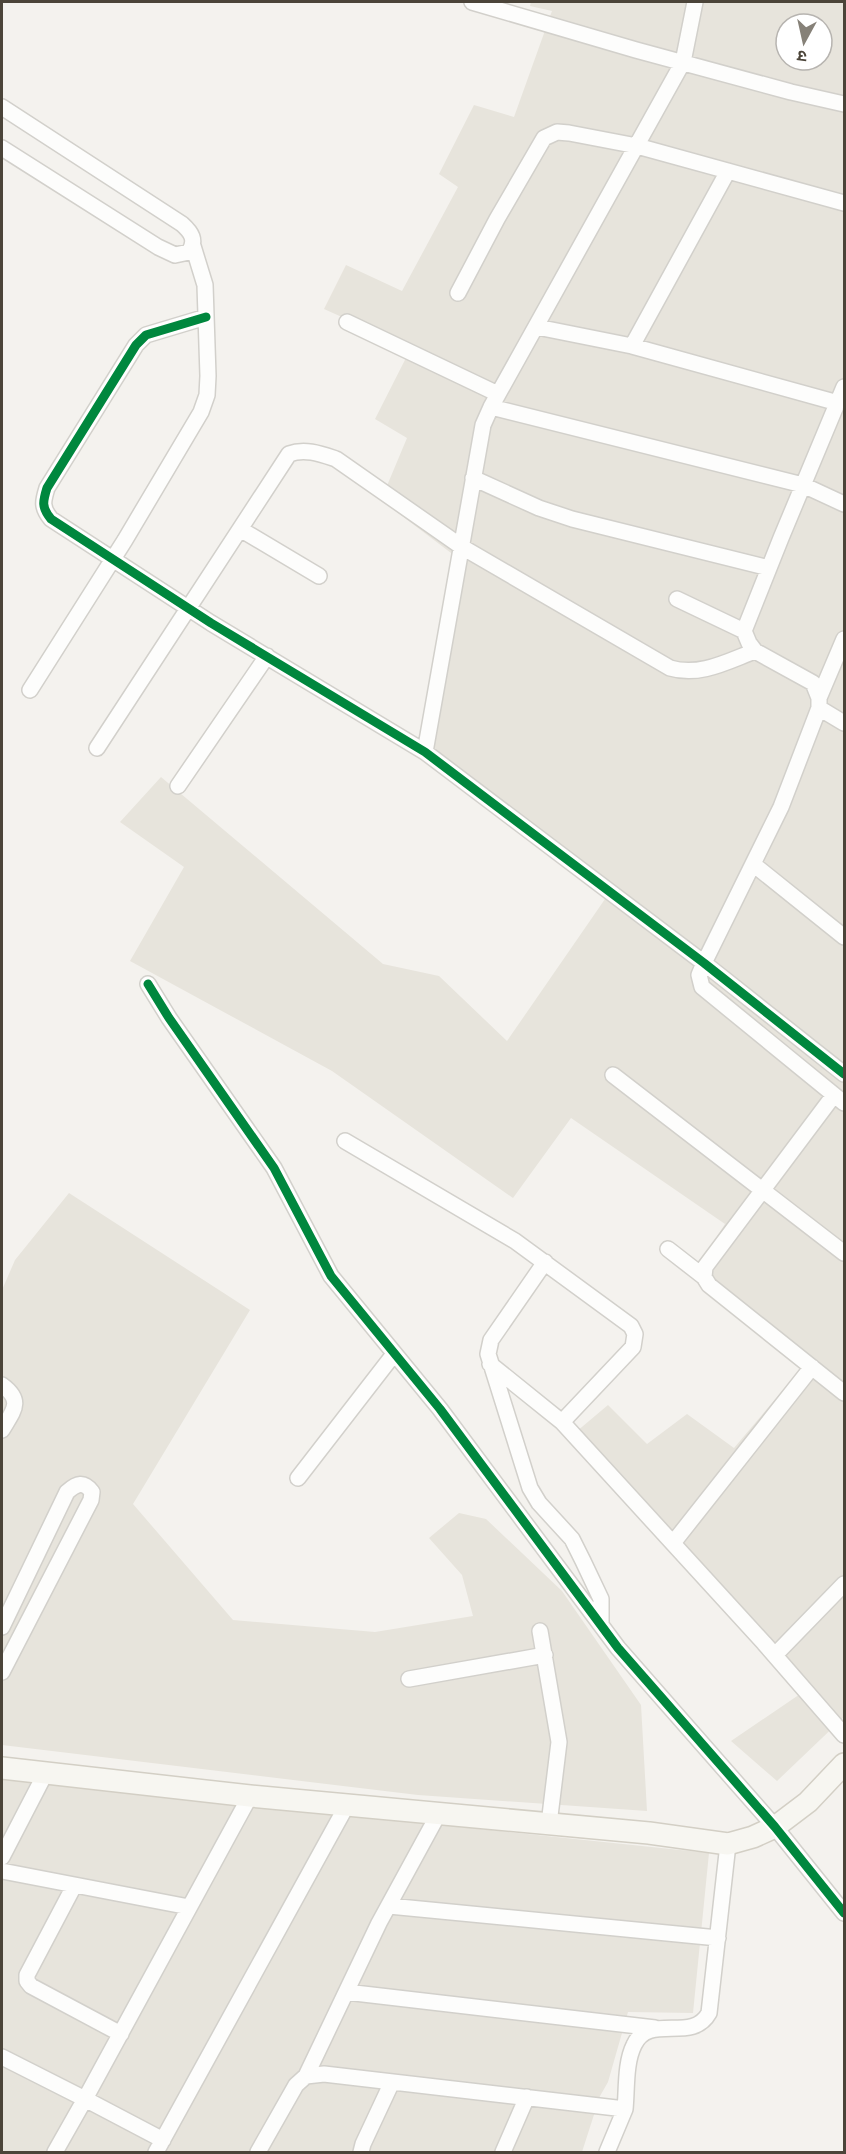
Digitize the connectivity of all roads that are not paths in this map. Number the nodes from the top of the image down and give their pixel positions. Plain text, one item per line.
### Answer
1 (472, 2) edge
2 (695, 2) edge
3 (683, 62) junction
4 (844, 104) edge
5 (2, 107) edge
6 (637, 146) junction
7 (2, 148) edge
8 (728, 171) junction
9 (844, 203) edge
10 (193, 246) junction
11 (458, 293) dead end
12 (206, 317) junction
13 (346, 322) dead end
14 (537, 327) junction
15 (632, 346) junction
16 (844, 387) edge
17 (494, 401) junction
18 (838, 403) junction
19 (473, 478) junction
20 (803, 485) junction
21 (844, 504) edge
22 (240, 530) junction
23 (462, 547) junction
24 (113, 559) junction
25 (769, 568) junction
26 (319, 576) dead end
27 (677, 599) dead end
28 (189, 608) junction
29 (744, 631) junction
30 (844, 639) edge
31 (756, 651) junction
32 (267, 656) junction
33 (30, 690) dead end
34 (819, 703) junction
35 (844, 723) edge
36 (97, 748) dead end
37 (425, 753) junction
38 (178, 786) dead end
39 (753, 864) junction
40 (844, 937) edge
41 (704, 963) junction
42 (148, 984) dead end
43 (844, 1074) edge
44 (613, 1075) dead end
45 (839, 1099) edge
46 (345, 1141) dead end
47 (762, 1190) junction
48 (668, 1249) dead end
49 (844, 1253) edge
50 (544, 1262) junction
51 (704, 1277) junction
52 (394, 1354) junction
53 (490, 1364) junction
54 (812, 1367) junction
55 (2, 1385) edge
56 (844, 1392) edge
57 (562, 1422) junction
58 (2, 1430) edge
59 (298, 1478) dead end
60 (673, 1543) junction
61 (844, 1584) edge
62 (601, 1624) junction
63 (2, 1627) edge
64 (540, 1631) dead end
65 (545, 1655) junction
66 (775, 1655) junction
67 (2, 1672) edge
68 (409, 1679) dead end
69 (844, 1735) edge
70 (844, 1764) edge
71 (2, 1768) edge
72 (45, 1774) junction
73 (250, 1796) junction
74 (347, 1805) junction
75 (439, 1814) junction
76 (549, 1824) junction
77 (775, 1827) junction
78 (728, 1844) junction
79 (2, 1857) edge
80 (2, 1871) edge
81 (74, 1886) junction
82 (389, 1906) junction
83 (189, 1907) junction
84 (844, 1913) edge
85 (717, 1938) junction
86 (346, 1992) junction
87 (655, 2028) junction
88 (121, 2034) junction
89 (2, 2056) edge
90 (306, 2076) junction
91 (392, 2082) junction
92 (527, 2097) junction
93 (85, 2099) junction
94 (624, 2109) junction
95 (160, 2146) edge
96 (55, 2152) edge
97 (258, 2152) edge
98 (361, 2152) edge
99 (503, 2152) edge
100 (607, 2152) edge

1 - 3 street
2 - 3 street
3 - 4 street
3 - 6 street
5 - 10 street
6 - 8 street
6 - 11 street
6 - 14 street
7 - 10 street
8 - 9 street
8 - 15 street
10 - 12 street
12 - 24 street
12 - 24 street
13 - 17 street
14 - 15 street
14 - 17 street
15 - 18 street
16 - 18 street
17 - 19 street
17 - 20 street
18 - 20 street
19 - 23 street
19 - 25 street
20 - 21 street
20 - 25 street
22 - 23 street
22 - 26 street
22 - 28 street
23 - 31 street
23 - 37 street
24 - 28 street
24 - 33 street
25 - 29 street
27 - 29 street
28 - 32 street
28 - 36 street
29 - 31 street
30 - 34 street
31 - 34 street
32 - 37 street
32 - 38 street
34 - 35 street
34 - 39 street
37 - 41 street
39 - 40 street
39 - 41 street
41 - 43 street
41 - 45 street
42 - 52 street
44 - 47 street
45 - 47 street
46 - 50 street
47 - 49 street
47 - 51 street
48 - 51 street
50 - 53 street
50 - 57 street
51 - 54 street
52 - 59 street
52 - 62 street
53 - 57 street
53 - 62 street
54 - 56 street
54 - 60 street
55 - 58 street
57 - 60 street
60 - 66 street
61 - 66 street
62 - 77 street
63 - 67 street
64 - 65 street
65 - 68 street
65 - 76 street
66 - 69 street
70 - 77 street
71 - 72 street
72 - 73 street
72 - 79 street
73 - 74 street
73 - 83 street
74 - 75 street
74 - 95 street
75 - 76 street
75 - 82 street
76 - 78 street
77 - 78 street
77 - 84 street
78 - 85 street
80 - 81 street
81 - 83 street
81 - 88 street
82 - 85 street
82 - 86 street
83 - 88 street
85 - 87 street
86 - 87 street
86 - 90 street
87 - 94 street
88 - 93 street
89 - 93 street
90 - 91 street
90 - 97 street
91 - 92 street
91 - 98 street
92 - 94 street
92 - 99 street
93 - 95 street
93 - 96 street
94 - 100 street

